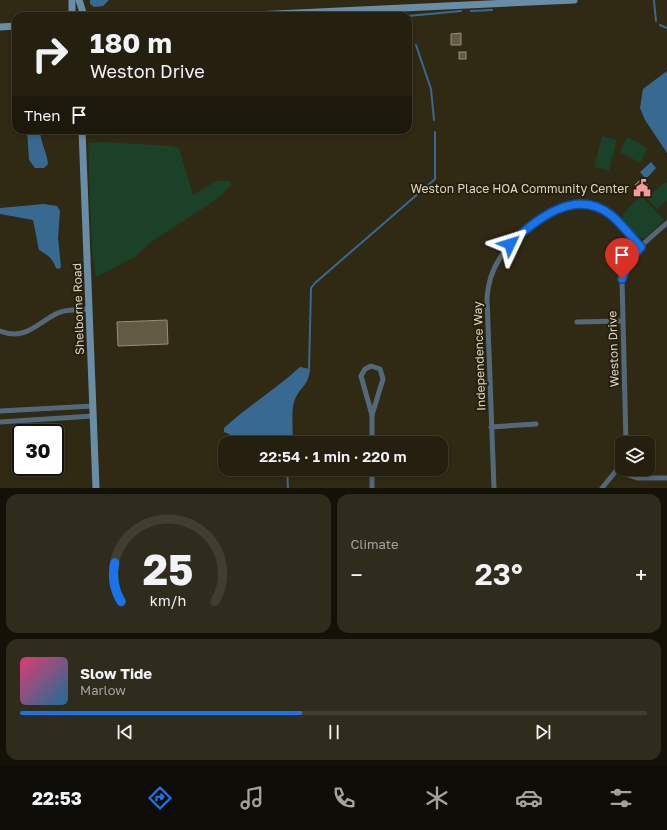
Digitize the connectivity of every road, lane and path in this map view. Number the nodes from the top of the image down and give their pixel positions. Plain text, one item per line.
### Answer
1 (72, 0) edge
2 (79, 0) edge
3 (574, 0) edge
4 (72, 12) edge
5 (83, 12) edge
6 (316, 12) edge
7 (82, 134) edge
8 (667, 223) edge
9 (641, 247) junction
10 (89, 309) junction
11 (622, 321) junction
12 (577, 322) dead end
13 (0, 331) edge
14 (93, 406) junction
15 (0, 411) edge
16 (93, 416) junction
17 (372, 416) junction
18 (0, 422) edge
19 (536, 424) dead end
20 (491, 427) junction
21 (372, 436) edge
22 (626, 436) edge
23 (615, 472) edge
24 (372, 476) edge
25 (631, 476) edge
26 (667, 478) edge
27 (96, 488) edge
28 (372, 488) edge
29 (494, 488) edge
30 (602, 488) edge

1 - 4 street
2 - 5 street
3 - 6 street
7 - 10 street, Shelborne Road
8 - 9 street, Weston Drive
9 - 11 street, Weston Drive
9 - 20 street, Independence Way
10 - 13 street
10 - 14 street, Shelborne Road
11 - 12 street
11 - 22 street, Weston Drive
14 - 15 street
14 - 16 street, Shelborne Road
16 - 18 street
16 - 27 street, Shelborne Road
17 - 17 street
17 - 21 street
19 - 20 street
20 - 29 street, Independence Way
23 - 30 street
24 - 28 street
25 - 26 street

